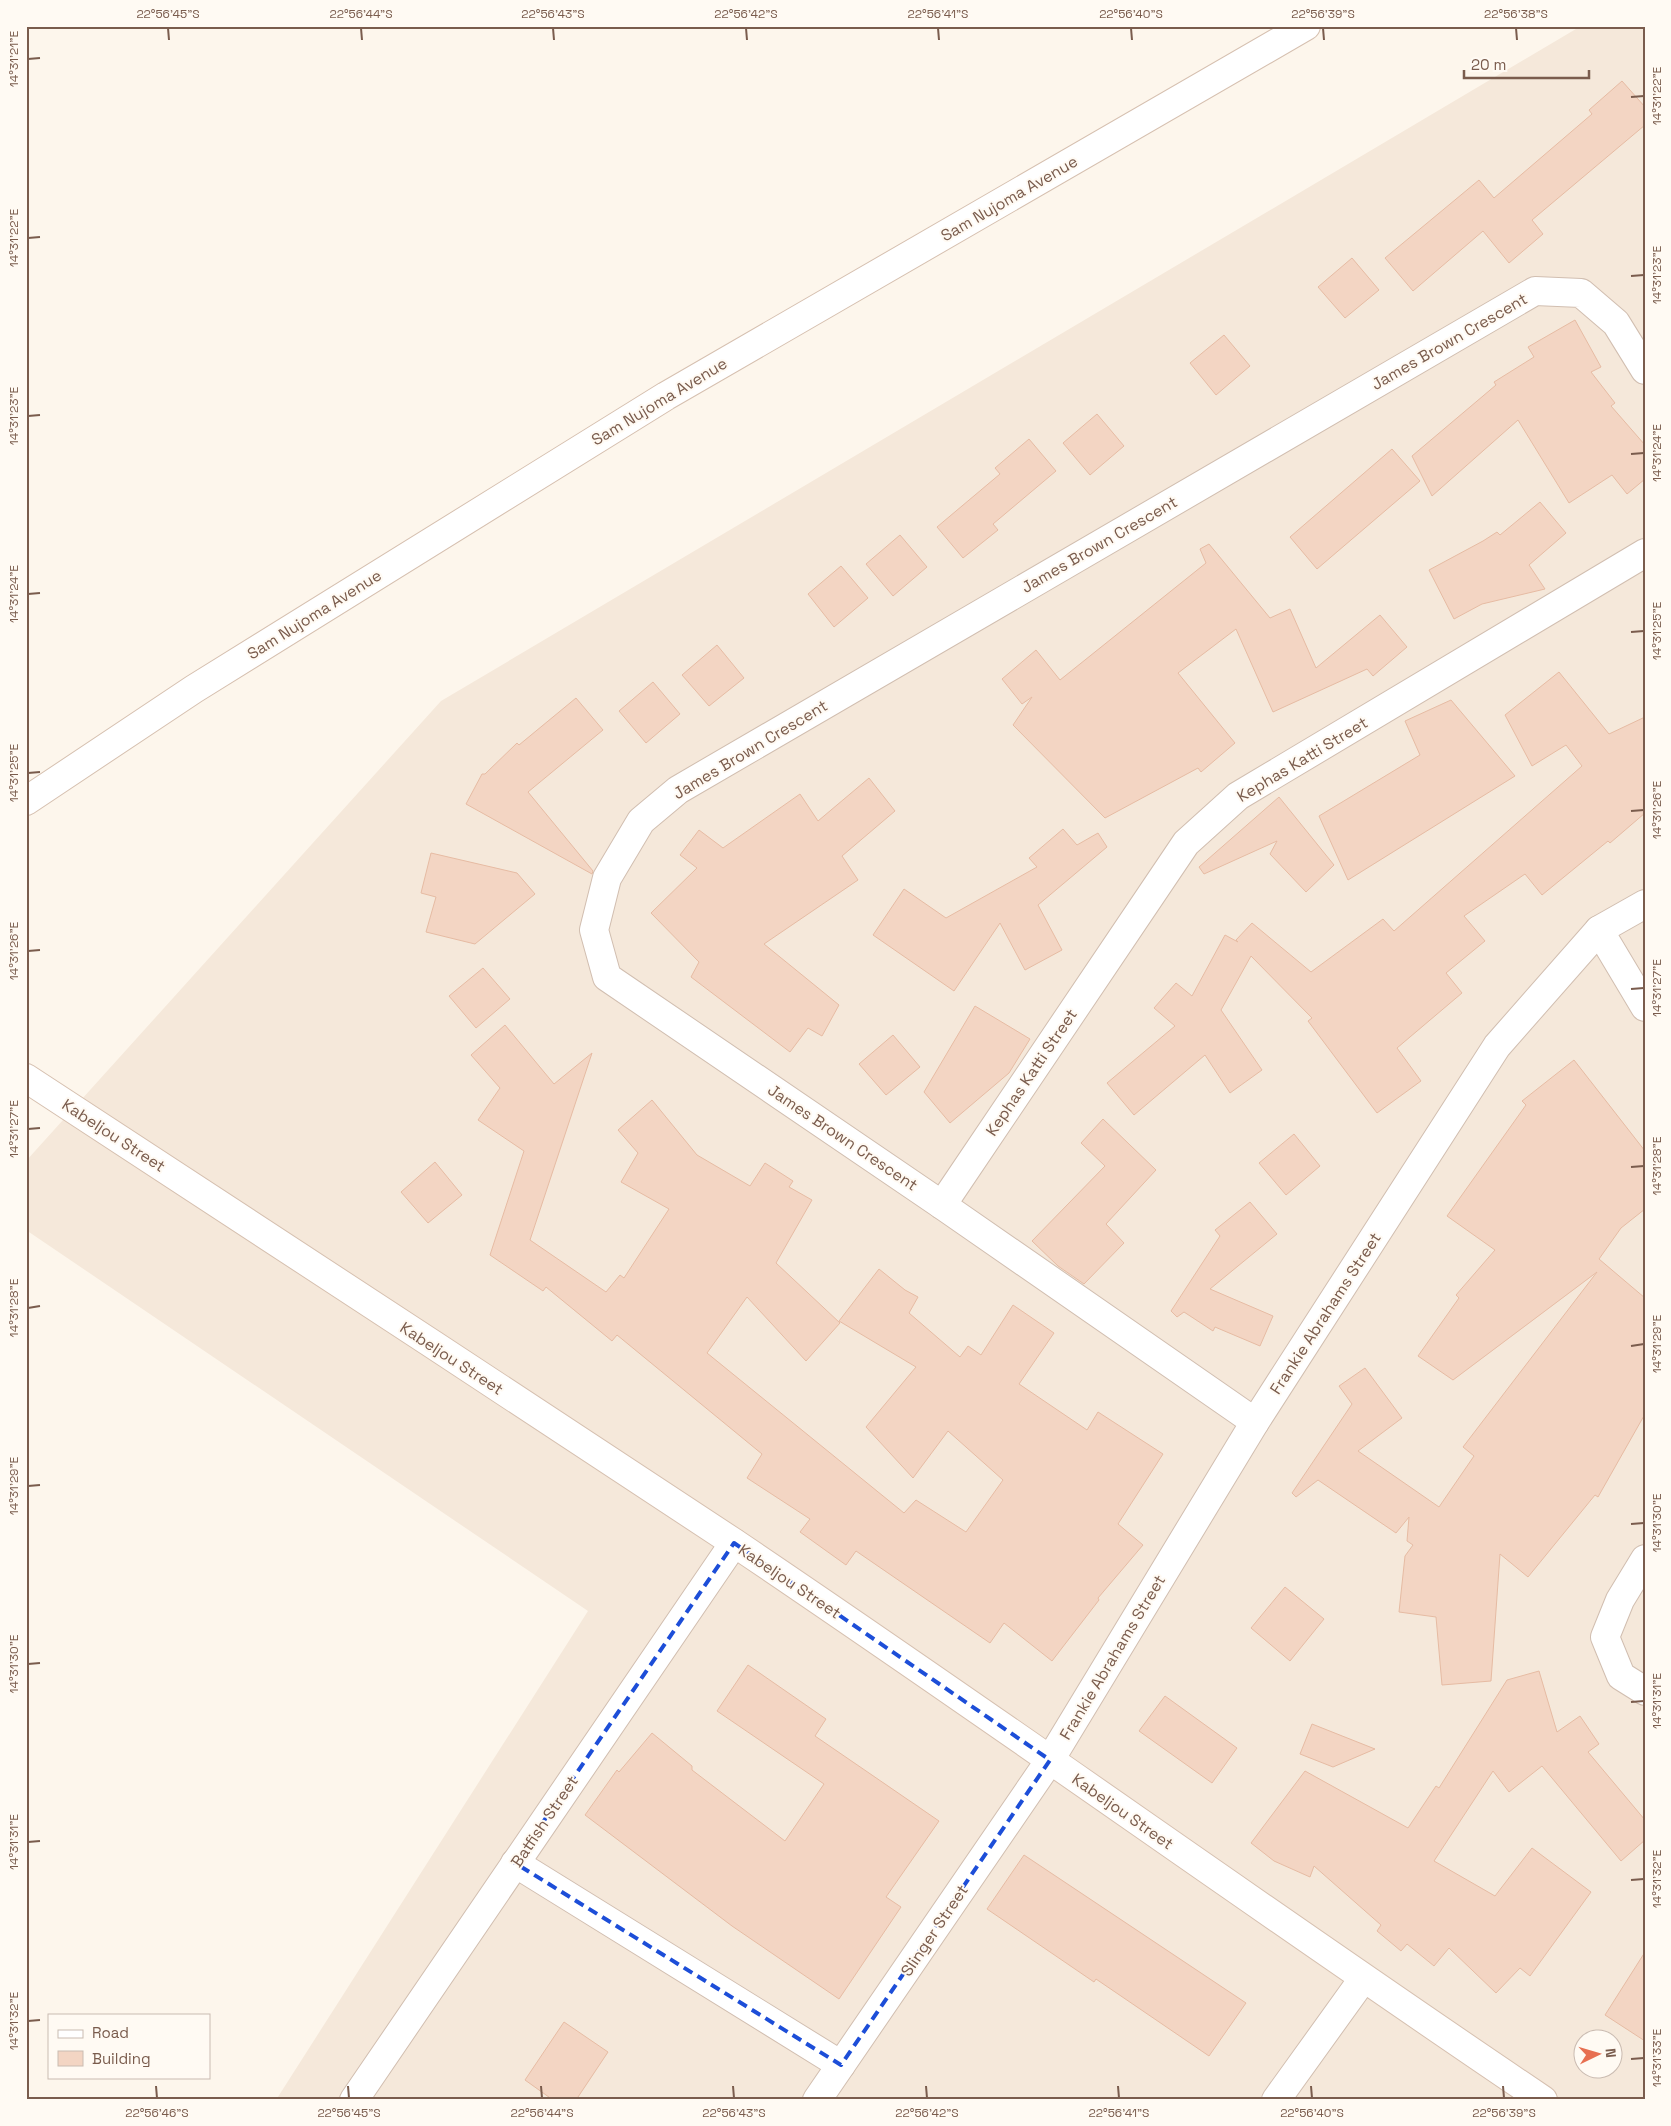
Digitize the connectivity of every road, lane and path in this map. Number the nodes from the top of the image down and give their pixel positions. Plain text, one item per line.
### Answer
1 (1306, 26) edge
2 (1645, 370) edge
3 (1645, 553) edge
4 (26, 801) edge
5 (1645, 904) edge
6 (1599, 930) junction
7 (1645, 1007) edge
8 (26, 1078) edge
9 (942, 1205) junction
10 (1255, 1422) junction
11 (734, 1543) junction
12 (1645, 1560) edge
13 (1645, 1691) edge
14 (1050, 1760) junction
15 (515, 1863) junction
16 (1363, 1979) junction
17 (842, 2065) junction
18 (354, 2100) edge
19 (818, 2100) edge
20 (1276, 2100) edge
21 (1543, 2100) edge

1 - 4 street, Sam Nujoma Avenue
2 - 9 street, James Brown Crescent
3 - 9 street, Kephas Katti Street
5 - 6 street, Frankie Abrahams Street
6 - 7 street
6 - 10 street, Frankie Abrahams Street
8 - 11 street, Kabeljou Street
9 - 10 street, James Brown Crescent
10 - 14 street, Frankie Abrahams Street
11 - 14 street, Kabeljou Street
11 - 15 street, Batfish Street
12 - 13 street
14 - 16 street, Kabeljou Street
14 - 17 street, Slinger Street
15 - 17 street
15 - 18 street, Batfish Street
16 - 20 street
16 - 21 street, Kabeljou Street
17 - 19 street, Slinger Street

